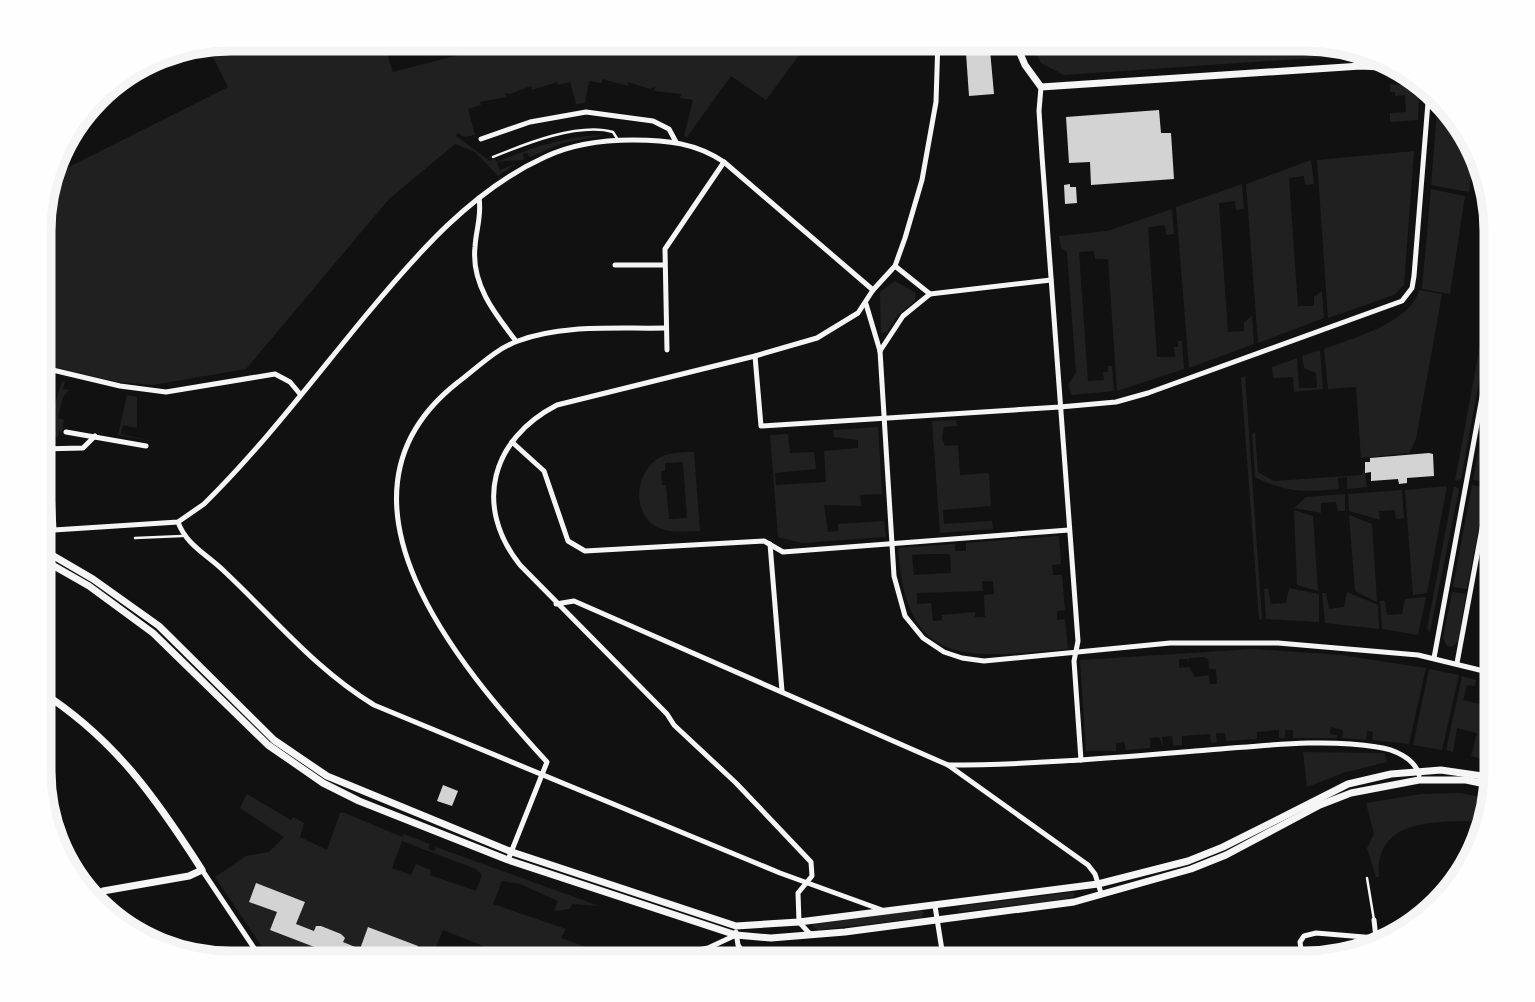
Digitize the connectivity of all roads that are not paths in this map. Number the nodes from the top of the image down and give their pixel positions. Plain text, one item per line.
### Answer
1 (937, 51) edge
2 (1019, 51) edge
3 (1379, 67) edge
4 (1041, 87) junction
5 (1428, 101) edge
6 (481, 139) dead end
7 (618, 140) junction
8 (676, 142) junction
9 (493, 156) dead end
10 (724, 162) junction
11 (479, 198) junction
12 (615, 265) dead end
13 (664, 265) junction
14 (895, 266) junction
15 (1051, 280) junction
16 (873, 290) junction
17 (930, 294) junction
18 (866, 304) junction
19 (665, 328) junction
20 (516, 341) junction
21 (667, 349) dead end
22 (880, 351) junction
23 (755, 356) junction
24 (51, 370) edge
25 (1484, 386) edge
26 (300, 394) junction
27 (1060, 407) junction
28 (884, 419) junction
29 (66, 432) dead end
30 (95, 436) junction
31 (512, 442) junction
32 (146, 446) dead end
33 (51, 449) edge
34 (51, 472) edge
35 (1484, 518) edge
36 (177, 522) junction
37 (54, 530) junction
38 (1069, 530) junction
39 (51, 531) edge
40 (183, 536) junction
41 (135, 538) dead end
42 (892, 543) junction
43 (769, 544) junction
44 (51, 554) edge
45 (51, 564) edge
46 (556, 604) junction
47 (1079, 649) junction
48 (1434, 659) junction
49 (1457, 663) junction
50 (1484, 671) edge
51 (782, 691) junction
52 (51, 698) edge
53 (1081, 760) junction
54 (948, 765) junction
55 (1419, 771) junction
56 (542, 776) junction
57 (1484, 776) edge
58 (1419, 780) junction
59 (1484, 784) edge
60 (362, 793) junction
61 (359, 801) junction
62 (510, 856) junction
63 (202, 870) junction
64 (1367, 878) dead end
65 (807, 883) junction
66 (1099, 888) junction
67 (99, 894) edge
68 (935, 906) junction
69 (883, 911) junction
70 (936, 920) junction
71 (1374, 920) joint
72 (799, 922) junction
73 (736, 926) junction
74 (810, 934) junction
75 (736, 935) junction
76 (1376, 936) edge
77 (1368, 940) edge
78 (255, 951) edge
79 (693, 951) edge
80 (741, 951) edge
81 (942, 951) edge
82 (1301, 951) edge

1 - 14 street
2 - 4 street
3 - 4 street
4 - 15 street
5 - 27 street
6 - 8 street
7 - 8 street
7 - 9 lane
7 - 11 street
8 - 10 street
10 - 13 street
10 - 16 street
11 - 20 street
11 - 26 street
12 - 13 street
13 - 19 street
14 - 16 street
14 - 17 street
15 - 17 street
15 - 27 street
16 - 18 street
17 - 22 street
18 - 22 street
18 - 23 street
19 - 20 street
19 - 21 street
20 - 56 street
22 - 28 street
23 - 28 street
23 - 31 street
24 - 26 street
25 - 48 street
26 - 36 street
27 - 28 street
27 - 38 street
28 - 42 street
29 - 30 street
30 - 32 street
30 - 33 street
31 - 43 street
31 - 46 street
34 - 37 street
35 - 49 street
36 - 37 street
36 - 40 street
37 - 39 street
38 - 42 street
38 - 47 street
40 - 41 lane
40 - 56 street
42 - 43 street
42 - 47 street
43 - 51 street
44 - 60 street
45 - 61 street
46 - 51 street
46 - 65 street
47 - 48 street
47 - 53 street
48 - 49 street
49 - 50 street
51 - 54 street
52 - 63 street
53 - 54 street
53 - 55 street
54 - 66 street
55 - 57 street
55 - 58 street
55 - 66 street
56 - 62 street
56 - 65 street
58 - 59 street
58 - 66 street
60 - 61 street
60 - 62 street
61 - 62 street
62 - 73 street
62 - 75 street
63 - 67 street
63 - 78 street
64 - 71 lane
65 - 69 street
65 - 72 street
66 - 68 street
66 - 70 street
68 - 69 street
68 - 70 street
69 - 72 street
70 - 74 street
70 - 81 street
71 - 76 street
72 - 73 street
72 - 74 street
73 - 75 street
74 - 75 street
75 - 79 street
75 - 80 street
77 - 82 street

